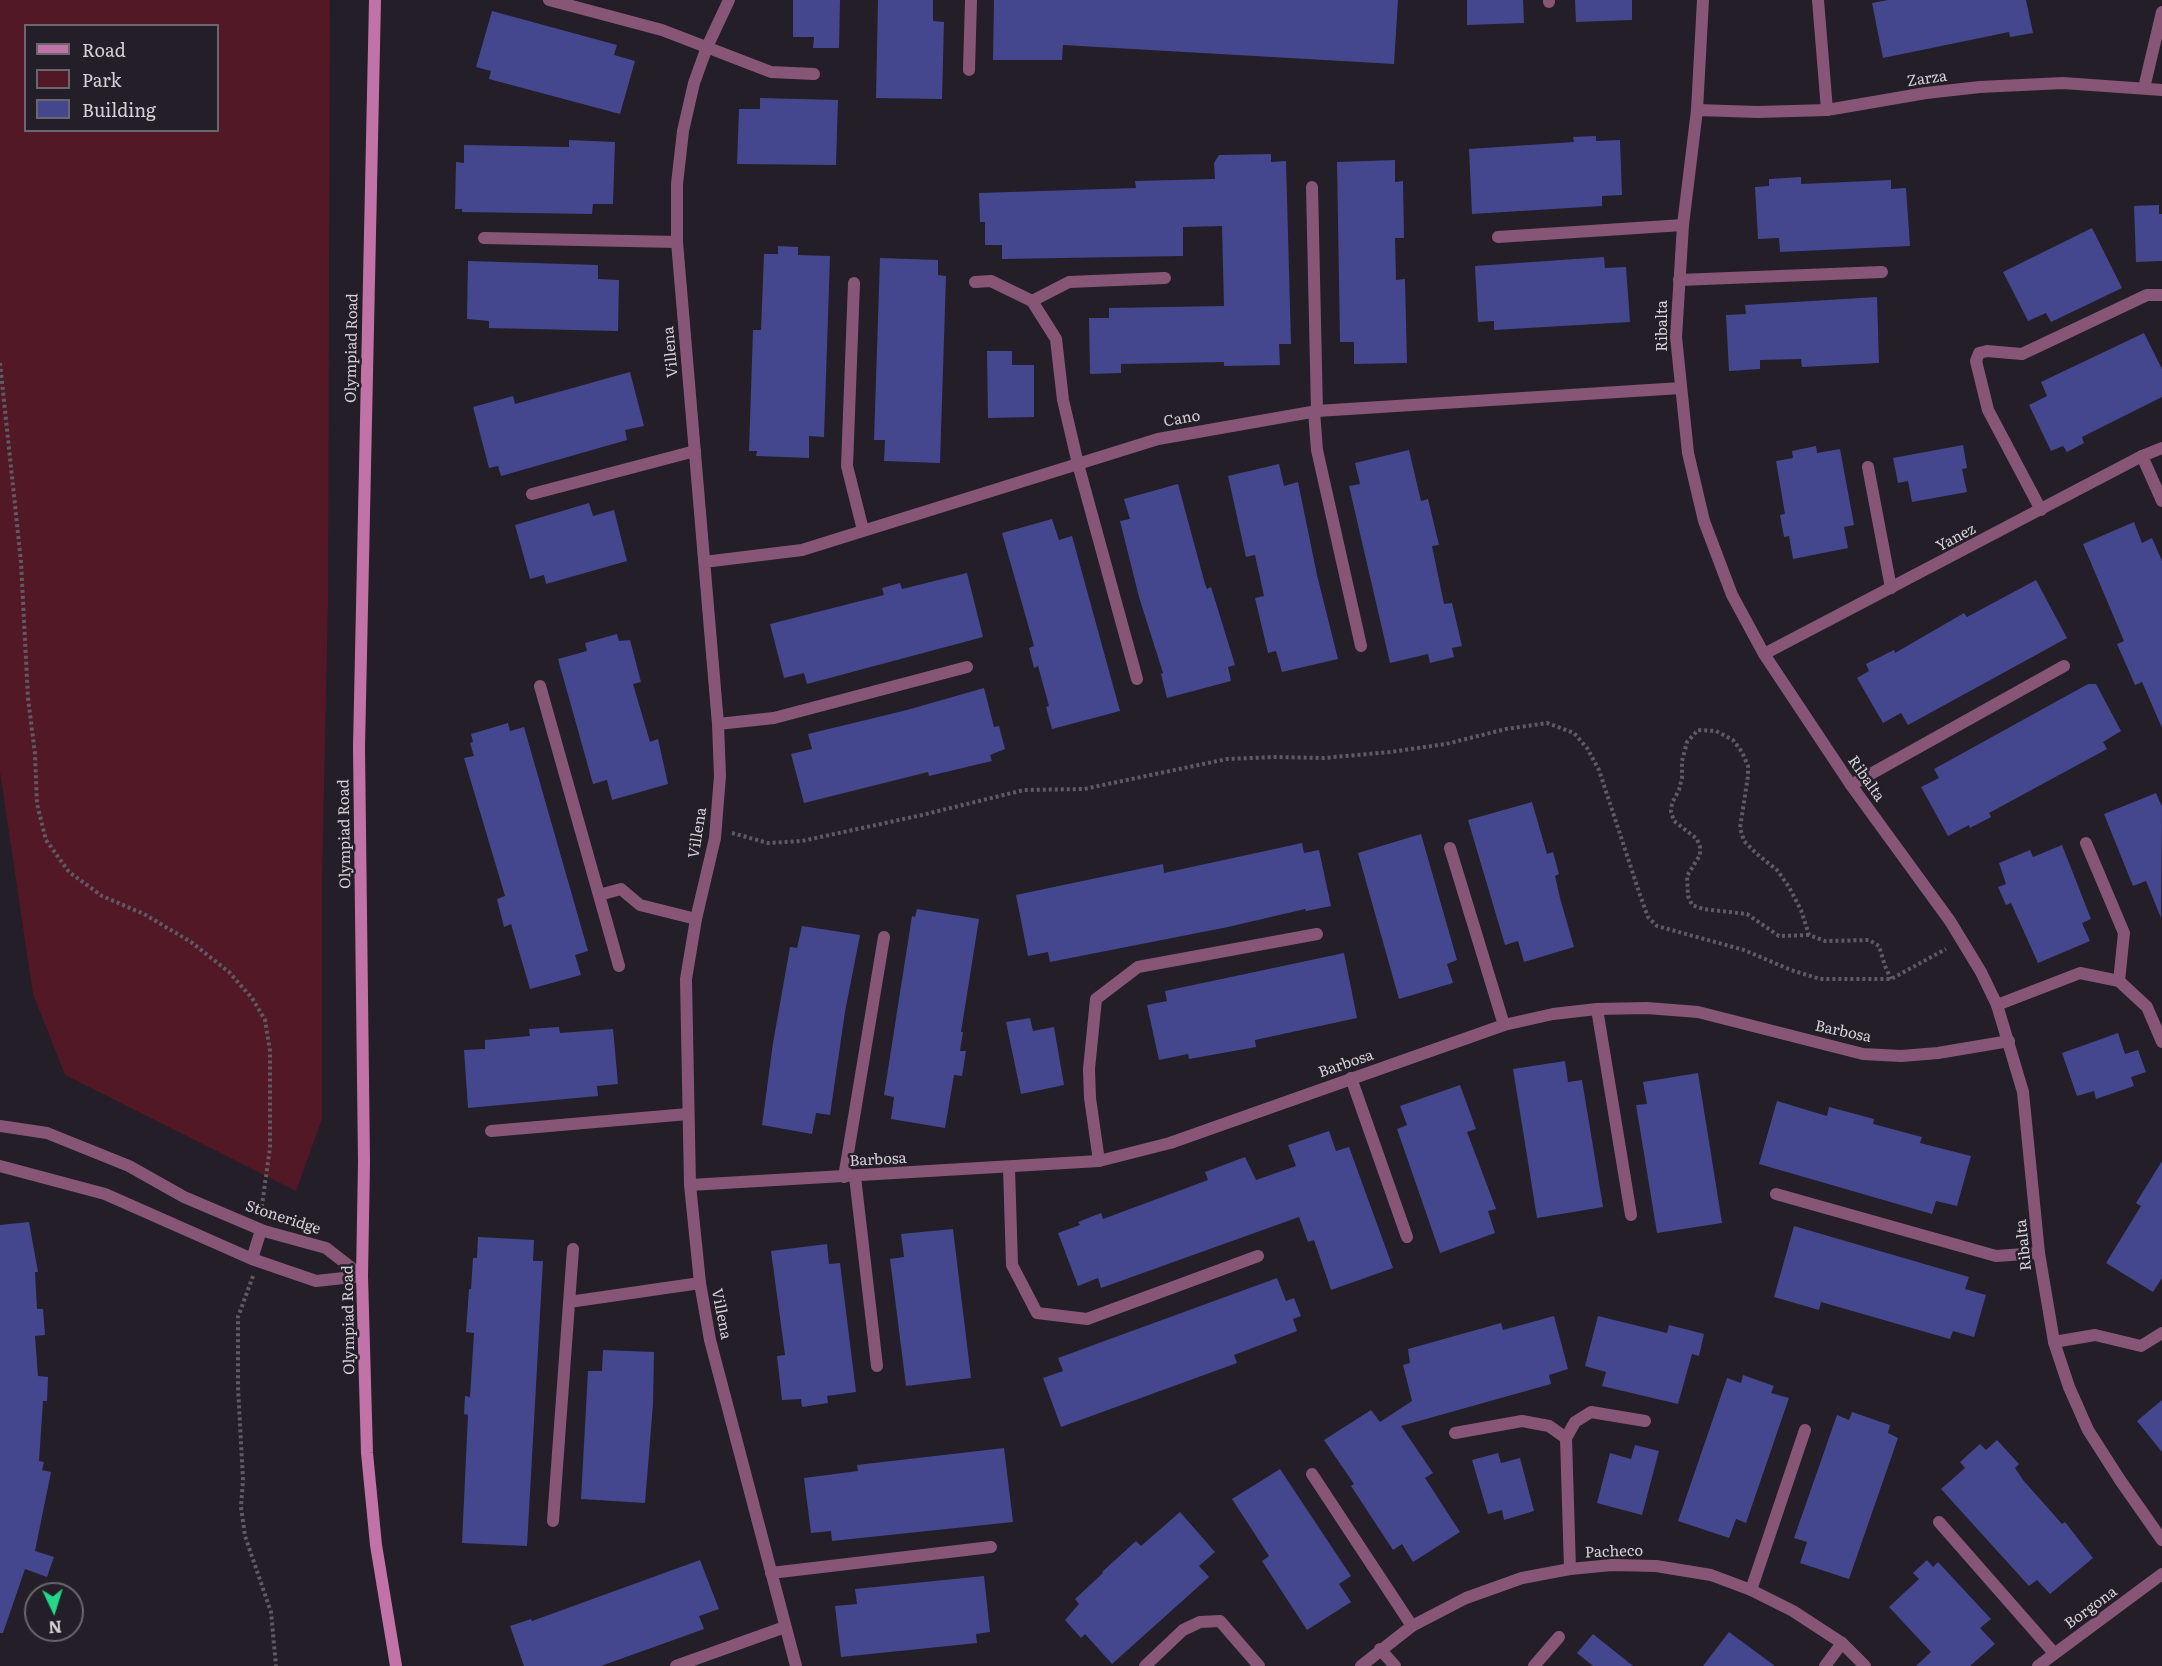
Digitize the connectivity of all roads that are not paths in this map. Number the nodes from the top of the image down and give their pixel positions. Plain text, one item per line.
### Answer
1 (375, 0) edge
2 (549, 0) edge
3 (729, 0) edge
4 (971, 0) edge
5 (1702, 0) edge
6 (1818, 0) edge
7 (2162, 12) edge
8 (707, 47) junction
9 (969, 70) dead end
10 (814, 74) dead end
11 (2144, 88) junction
12 (2162, 90) edge
13 (1697, 110) junction
14 (1827, 110) junction
15 (1312, 188) dead end
16 (1683, 225) junction
17 (1498, 237) dead end
18 (484, 238) dead end
19 (677, 242) junction
20 (1882, 272) dead end
21 (1166, 278) dead end
22 (1679, 280) junction
23 (975, 282) dead end
24 (854, 283) dead end
25 (2162, 295) edge
26 (1032, 301) junction
27 (1681, 388) junction
28 (1316, 411) junction
29 (2162, 448) edge
30 (695, 451) junction
31 (2142, 456) junction
32 (1078, 464) junction
33 (1868, 467) dead end
34 (532, 494) dead end
35 (2162, 501) edge
36 (2041, 510) junction
37 (863, 530) junction
38 (704, 562) junction
39 (1891, 588) junction
40 (1361, 646) dead end
41 (1764, 654) junction
42 (2064, 666) dead end
43 (967, 668) dead end
44 (1137, 679) dead end
45 (540, 686) dead end
46 (718, 724) junction
47 (1851, 784) junction
48 (2086, 843) dead end
49 (1450, 848) dead end
50 (599, 895) junction
51 (696, 919) junction
52 (1317, 934) dead end
53 (884, 937) dead end
54 (619, 966) dead end
55 (2119, 981) junction
56 (1997, 1005) junction
57 (1597, 1009) junction
58 (1504, 1025) junction
59 (2009, 1041) junction
60 (2162, 1042) edge
61 (1351, 1078) junction
62 (688, 1114) junction
63 (0, 1128) edge
64 (491, 1131) dead end
65 (1099, 1161) junction
66 (0, 1166) edge
67 (1009, 1168) junction
68 (850, 1177) junction
69 (690, 1185) junction
70 (1776, 1194) dead end
71 (1631, 1215) dead end
72 (261, 1230) junction
73 (1407, 1237) dead end
74 (573, 1249) dead end
75 (2040, 1253) junction
76 (1258, 1257) dead end
77 (255, 1261) junction
78 (362, 1276) junction
79 (700, 1284) junction
80 (569, 1302) junction
81 (2162, 1333) edge
82 (2054, 1342) junction
83 (877, 1366) dead end
84 (1645, 1421) dead end
85 (1805, 1430) dead end
86 (1455, 1433) dead end
87 (1566, 1438) junction
88 (1312, 1474) dead end
89 (554, 1521) dead end
90 (1939, 1522) dead end
91 (2162, 1540) edge
92 (991, 1547) dead end
93 (1570, 1569) junction
94 (771, 1573) junction
95 (2162, 1574) edge
96 (1751, 1590) junction
97 (1412, 1626) junction
98 (785, 1627) junction
99 (1559, 1637) dead end
100 (1842, 1643) junction
101 (1380, 1649) junction
102 (2054, 1653) junction
103 (396, 1666) edge
104 (676, 1666) edge
105 (796, 1666) edge
106 (1145, 1666) edge
107 (1259, 1666) edge
108 (1361, 1666) edge
109 (1395, 1666) edge
110 (1534, 1666) edge
111 (1825, 1666) edge
112 (1865, 1666) edge
113 (2038, 1666) edge

1 - 78 main road, Olympiad Road
2 - 8 street
3 - 8 street, Villena
4 - 9 street
5 - 13 street, Ribalta
6 - 14 street
7 - 11 street
8 - 10 street
8 - 19 street, Villena
11 - 12 street, Zarza
11 - 14 street, Zarza
13 - 14 street, Zarza
13 - 16 street, Ribalta
15 - 28 street
16 - 17 street
16 - 22 street, Ribalta
18 - 19 street
19 - 30 street, Villena
20 - 22 street
21 - 26 street
22 - 27 street, Ribalta
23 - 26 street
24 - 37 street
25 - 36 street
26 - 32 street
27 - 28 street, Cano
27 - 41 street, Ribalta
28 - 32 street, Cano
28 - 40 street
29 - 31 street, Yanez
30 - 34 street
30 - 38 street, Villena
31 - 35 street
31 - 36 street, Yanez
32 - 37 street, Cano
32 - 44 street
33 - 39 street
36 - 39 street, Yanez
37 - 38 street, Cano
38 - 46 street, Villena
39 - 41 street, Yanez
41 - 47 street, Ribalta
42 - 47 street
43 - 46 street
45 - 50 street
46 - 51 street, Villena
47 - 56 street, Ribalta
48 - 55 street
49 - 58 street
50 - 51 street
50 - 54 street
51 - 62 street, Villena
52 - 65 street
53 - 68 street
55 - 56 street
55 - 60 street
56 - 59 street, Ribalta
57 - 58 street, Barbosa
57 - 59 street, Barbosa
57 - 71 street
58 - 61 street, Barbosa
59 - 75 street, Ribalta
61 - 65 street, Barbosa
61 - 73 street
62 - 64 street
62 - 69 street, Villena
63 - 72 street, Stoneridge
65 - 67 street, Barbosa
66 - 77 street
67 - 68 street, Barbosa
67 - 76 street
68 - 69 street, Barbosa
68 - 83 street
69 - 79 street, Villena
70 - 75 street
72 - 77 street
72 - 78 street, Stoneridge
74 - 80 street
75 - 82 street, Ribalta
77 - 78 street
78 - 103 main road, Olympiad Road
79 - 80 street
79 - 94 street, Villena
80 - 89 street
81 - 82 street
82 - 91 street, Ribalta
84 - 87 street
85 - 96 street
86 - 87 street
87 - 93 street
88 - 97 street
90 - 102 street
92 - 94 street
93 - 96 street, Pacheco
93 - 97 street, Pacheco
94 - 98 street, Villena
95 - 102 street, Borgona
96 - 100 street, Pacheco
97 - 101 street, Pacheco
98 - 104 street
98 - 105 street, Villena
99 - 110 street
100 - 111 street
100 - 112 street, Pacheco
101 - 108 street, Pacheco
101 - 109 street
102 - 113 street, Borgona
106 - 107 street

